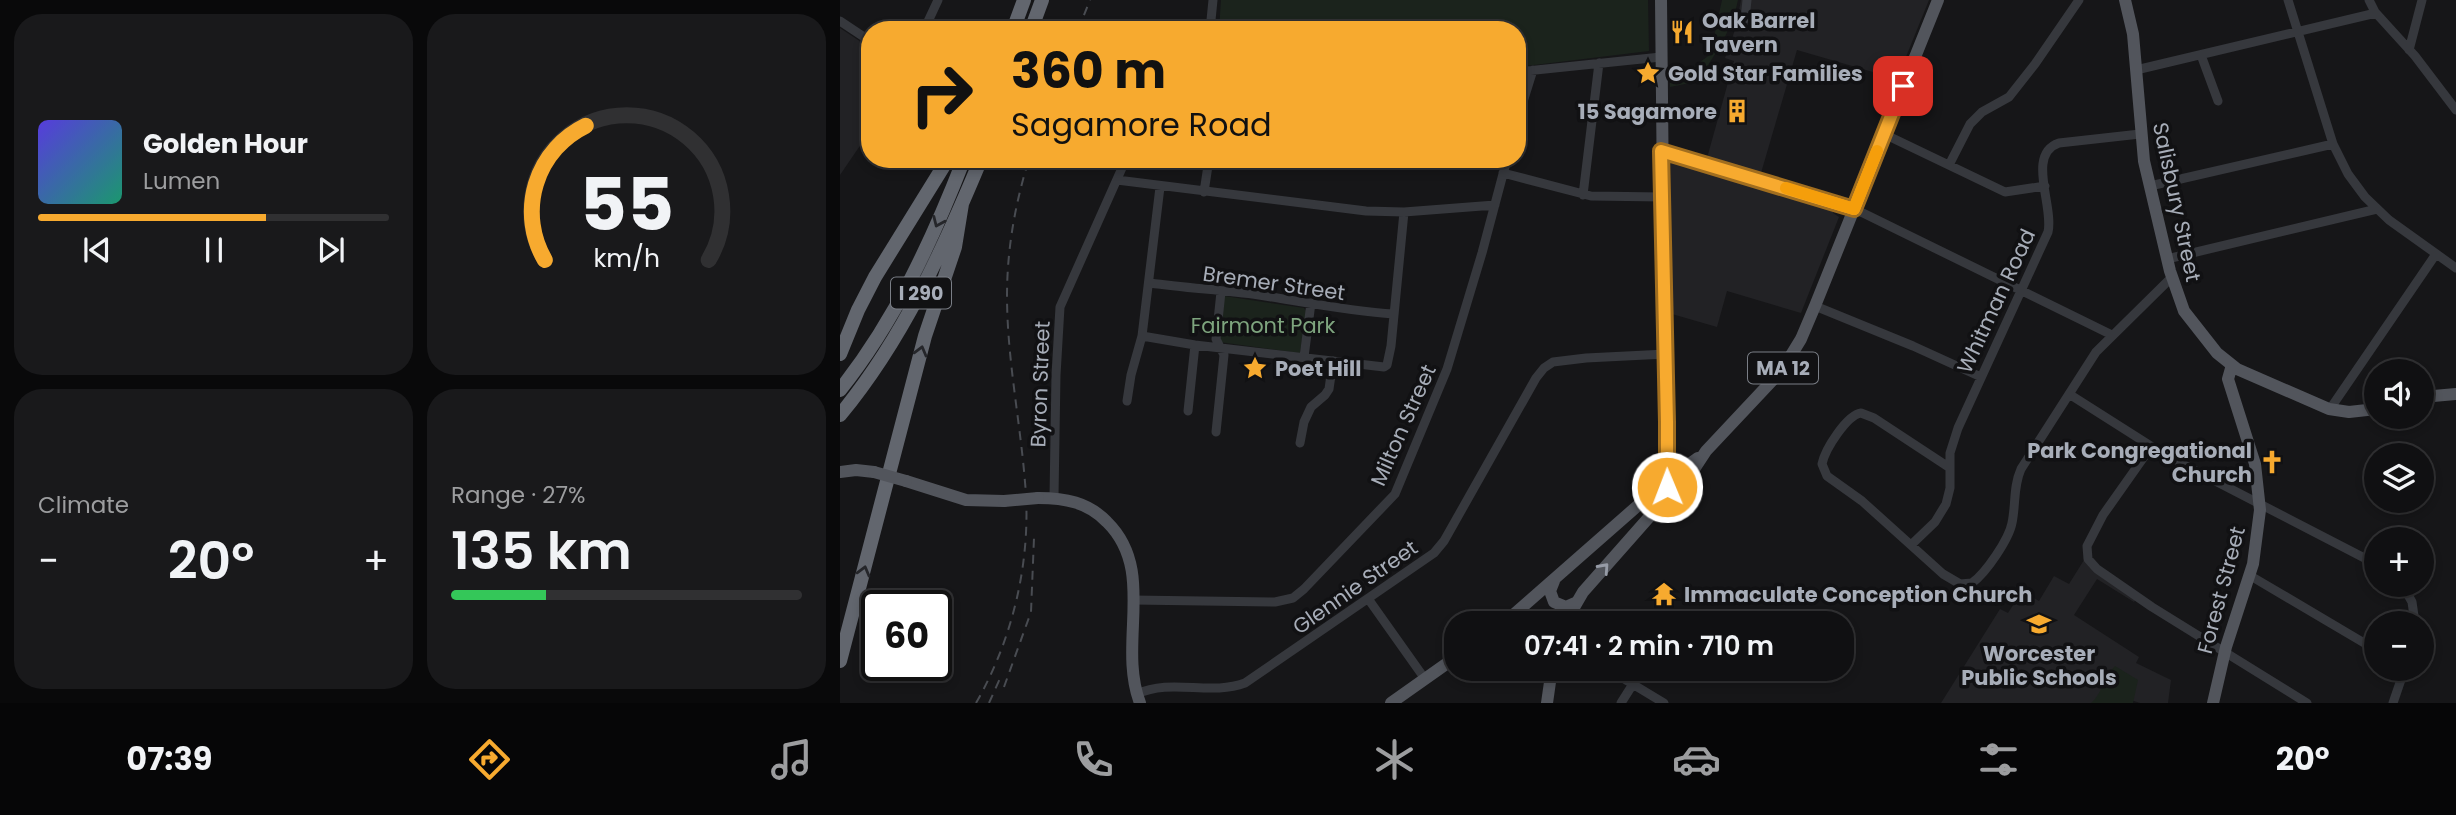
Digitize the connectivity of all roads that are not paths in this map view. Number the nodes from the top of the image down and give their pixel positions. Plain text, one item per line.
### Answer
1 (938, 0) edge
2 (1024, 0) edge
3 (1042, 0) edge
4 (1213, 0) edge
5 (1661, 0) edge
6 (1747, 0) edge
7 (1938, 0) edge
8 (2079, 0) edge
9 (2288, 0) edge
10 (2369, 0) edge
11 (2422, 0) edge
12 (2127, 1) edge
13 (2376, 13) junction
14 (1745, 19) dead end
15 (840, 21) edge
16 (928, 21) edge
17 (1016, 21) edge
18 (1034, 21) edge
19 (1211, 21) edge
20 (2298, 32) junction
21 (861, 35) edge
22 (2410, 50) junction
23 (2201, 55) junction
24 (1661, 57) junction
25 (1600, 63) junction
26 (1533, 70) junction
27 (2136, 70) junction
28 (1526, 71) edge
29 (1526, 92) edge
30 (2218, 102) dead end
31 (2456, 110) edge
32 (1884, 134) junction
33 (2140, 134) junction
34 (2333, 144) junction
35 (1661, 151) junction
36 (1949, 165) junction
37 (942, 168) edge
38 (960, 168) edge
39 (977, 168) edge
40 (1121, 168) edge
41 (1208, 168) edge
42 (1504, 168) edge
43 (1503, 173) junction
44 (1116, 180) junction
45 (2045, 186) junction
46 (2150, 186) junction
47 (1160, 187) junction
48 (1205, 191) junction
49 (1583, 195) junction
50 (1662, 197) junction
51 (962, 204) junction
52 (1495, 205) junction
53 (1854, 209) junction
54 (2377, 209) junction
55 (1404, 212) junction
56 (2436, 254) junction
57 (2167, 259) junction
58 (2456, 268) edge
59 (2172, 277) junction
60 (1150, 283) junction
61 (2021, 290) junction
62 (1221, 292) junction
63 (863, 299) junction
64 (1311, 303) junction
65 (1815, 306) junction
66 (1394, 314) junction
67 (840, 328) edge
68 (2112, 335) junction
69 (1142, 336) junction
70 (1195, 345) junction
71 (1220, 348) junction
72 (840, 354) edge
73 (1666, 354) junction
74 (1304, 357) junction
75 (1333, 361) junction
76 (2232, 365) junction
77 (1981, 377) junction
78 (840, 390) edge
79 (2069, 394) junction
80 (2456, 394) edge
81 (2434, 396) edge
82 (1126, 401) dead end
83 (2330, 409) junction
84 (2364, 410) edge
85 (1188, 411) dead end
86 (840, 415) edge
87 (1216, 432) dead end
88 (1300, 443) dead end
89 (2151, 447) junction
90 (1706, 451) junction
91 (1666, 453) junction
92 (1950, 468) junction
93 (840, 472) edge
94 (1667, 480) junction
95 (1054, 497) junction
96 (2260, 505) junction
97 (1658, 507) junction
98 (1620, 523) junction
99 (1911, 545) junction
100 (2364, 558) edge
101 (2249, 575) junction
102 (1554, 580) junction
103 (1133, 600) junction
104 (1369, 600) junction
105 (1575, 603) junction
106 (1518, 611) edge
107 (1571, 611) edge
108 (2364, 643) edge
109 (2225, 651) junction
110 (840, 661) edge
111 (1444, 666) edge
112 (1425, 679) junction
113 (1550, 681) edge
114 (1628, 681) edge
115 (2400, 681) edge
116 (1633, 684) junction
117 (1138, 699) edge
118 (1391, 703) edge
119 (1547, 703) edge
120 (1621, 703) edge
121 (1664, 703) edge
122 (2213, 703) edge
123 (2307, 703) edge
124 (2393, 703) edge

1 - 16 street
2 - 17 highway
3 - 18 highway
4 - 19 street
5 - 24 main road
6 - 14 street
7 - 32 main road, MA 12
8 - 36 street
9 - 20 street
10 - 13 street
11 - 22 street
12 - 27 main road, Salisbury Street
13 - 20 street
13 - 22 street
15 - 21 street
20 - 23 street
20 - 34 street
22 - 31 street
23 - 27 street
23 - 30 street
24 - 25 street
24 - 35 main road
25 - 26 street
25 - 49 street
26 - 28 street
26 - 29 street
27 - 33 main road, Salisbury Street
32 - 36 street
32 - 53 main road, MA 12
33 - 45 street, Whitman Road
33 - 46 main road, Salisbury Street
34 - 46 street
34 - 54 street
35 - 50 main road
35 - 53 street
36 - 45 street
37 - 63 highway
38 -> 78 highway, I 290
39 - 51 highway, I 290
40 - 44 street, Byron Street
41 - 48 street
42 - 43 street, Milton Street
43 - 49 street
43 - 52 street, Milton Street
44 - 47 street
44 - 95 street, Byron Street
45 - 61 street, Whitman Road
46 - 57 main road, Salisbury Street
47 - 48 street
47 - 60 street
48 - 55 street
49 - 50 street
50 - 73 main road
51 - 86 highway, I 290
110 -> 51 highway
52 - 55 street
52 - 103 street, Milton Street
53 - 61 street
53 - 65 main road, MA 12
54 - 56 street
54 - 57 street
55 - 66 street
56 - 58 street
56 - 83 street
57 - 59 main road, Salisbury Street
59 - 68 street
59 - 76 main road, Salisbury Street
60 - 62 street, Bremer Street
60 - 69 street
61 - 68 street
61 - 77 street, Whitman Road
62 - 64 street, Bremer Street
62 - 71 street
63 - 67 highway
63 - 72 highway
64 - 66 street, Bremer Street
64 - 74 street
65 - 77 street
65 - 90 main road, MA 12
66 - 75 street
68 - 79 street
69 - 70 street
69 - 82 street
70 - 71 street
70 - 85 street
71 - 74 street
71 - 87 street
73 - 91 main road
73 - 104 street, Glennie Street
74 - 75 street
75 - 88 street
76 - 83 main road, Salisbury Street
76 - 96 main road, Forest Street
77 - 92 street, Whitman Road
79 - 89 street
79 - 99 street
80 - 81 main road
83 - 84 main road, Salisbury Street
89 - 96 street
89 - 109 street
90 - 94 main road, MA 12
90 - 97 main road, MA 12
91 - 94 main road
91 - 98 main road
92 - 99 street, Whitman Road
92 - 99 street
93 - 95 main road, bridge
94 - 97 main road
94 - 98 main road, MA 12
95 - 103 main road
96 - 100 street
96 - 101 main road, Forest Street
105 -> 97 main road, MA 12
98 - 102 main road, MA 12
101 - 108 street
101 - 109 main road, Forest Street
102 - 105 main road
102 - 106 main road, MA 12
103 - 117 main road
104 - 112 street
104 - 117 street, Glennie Street
105 - 107 main road, MA 12
109 - 122 main road, Forest Street
109 - 123 street
111 - 112 main road
112 - 118 main road
113 - 119 main road
114 - 116 street
115 - 124 street
116 - 120 street
116 - 121 street

